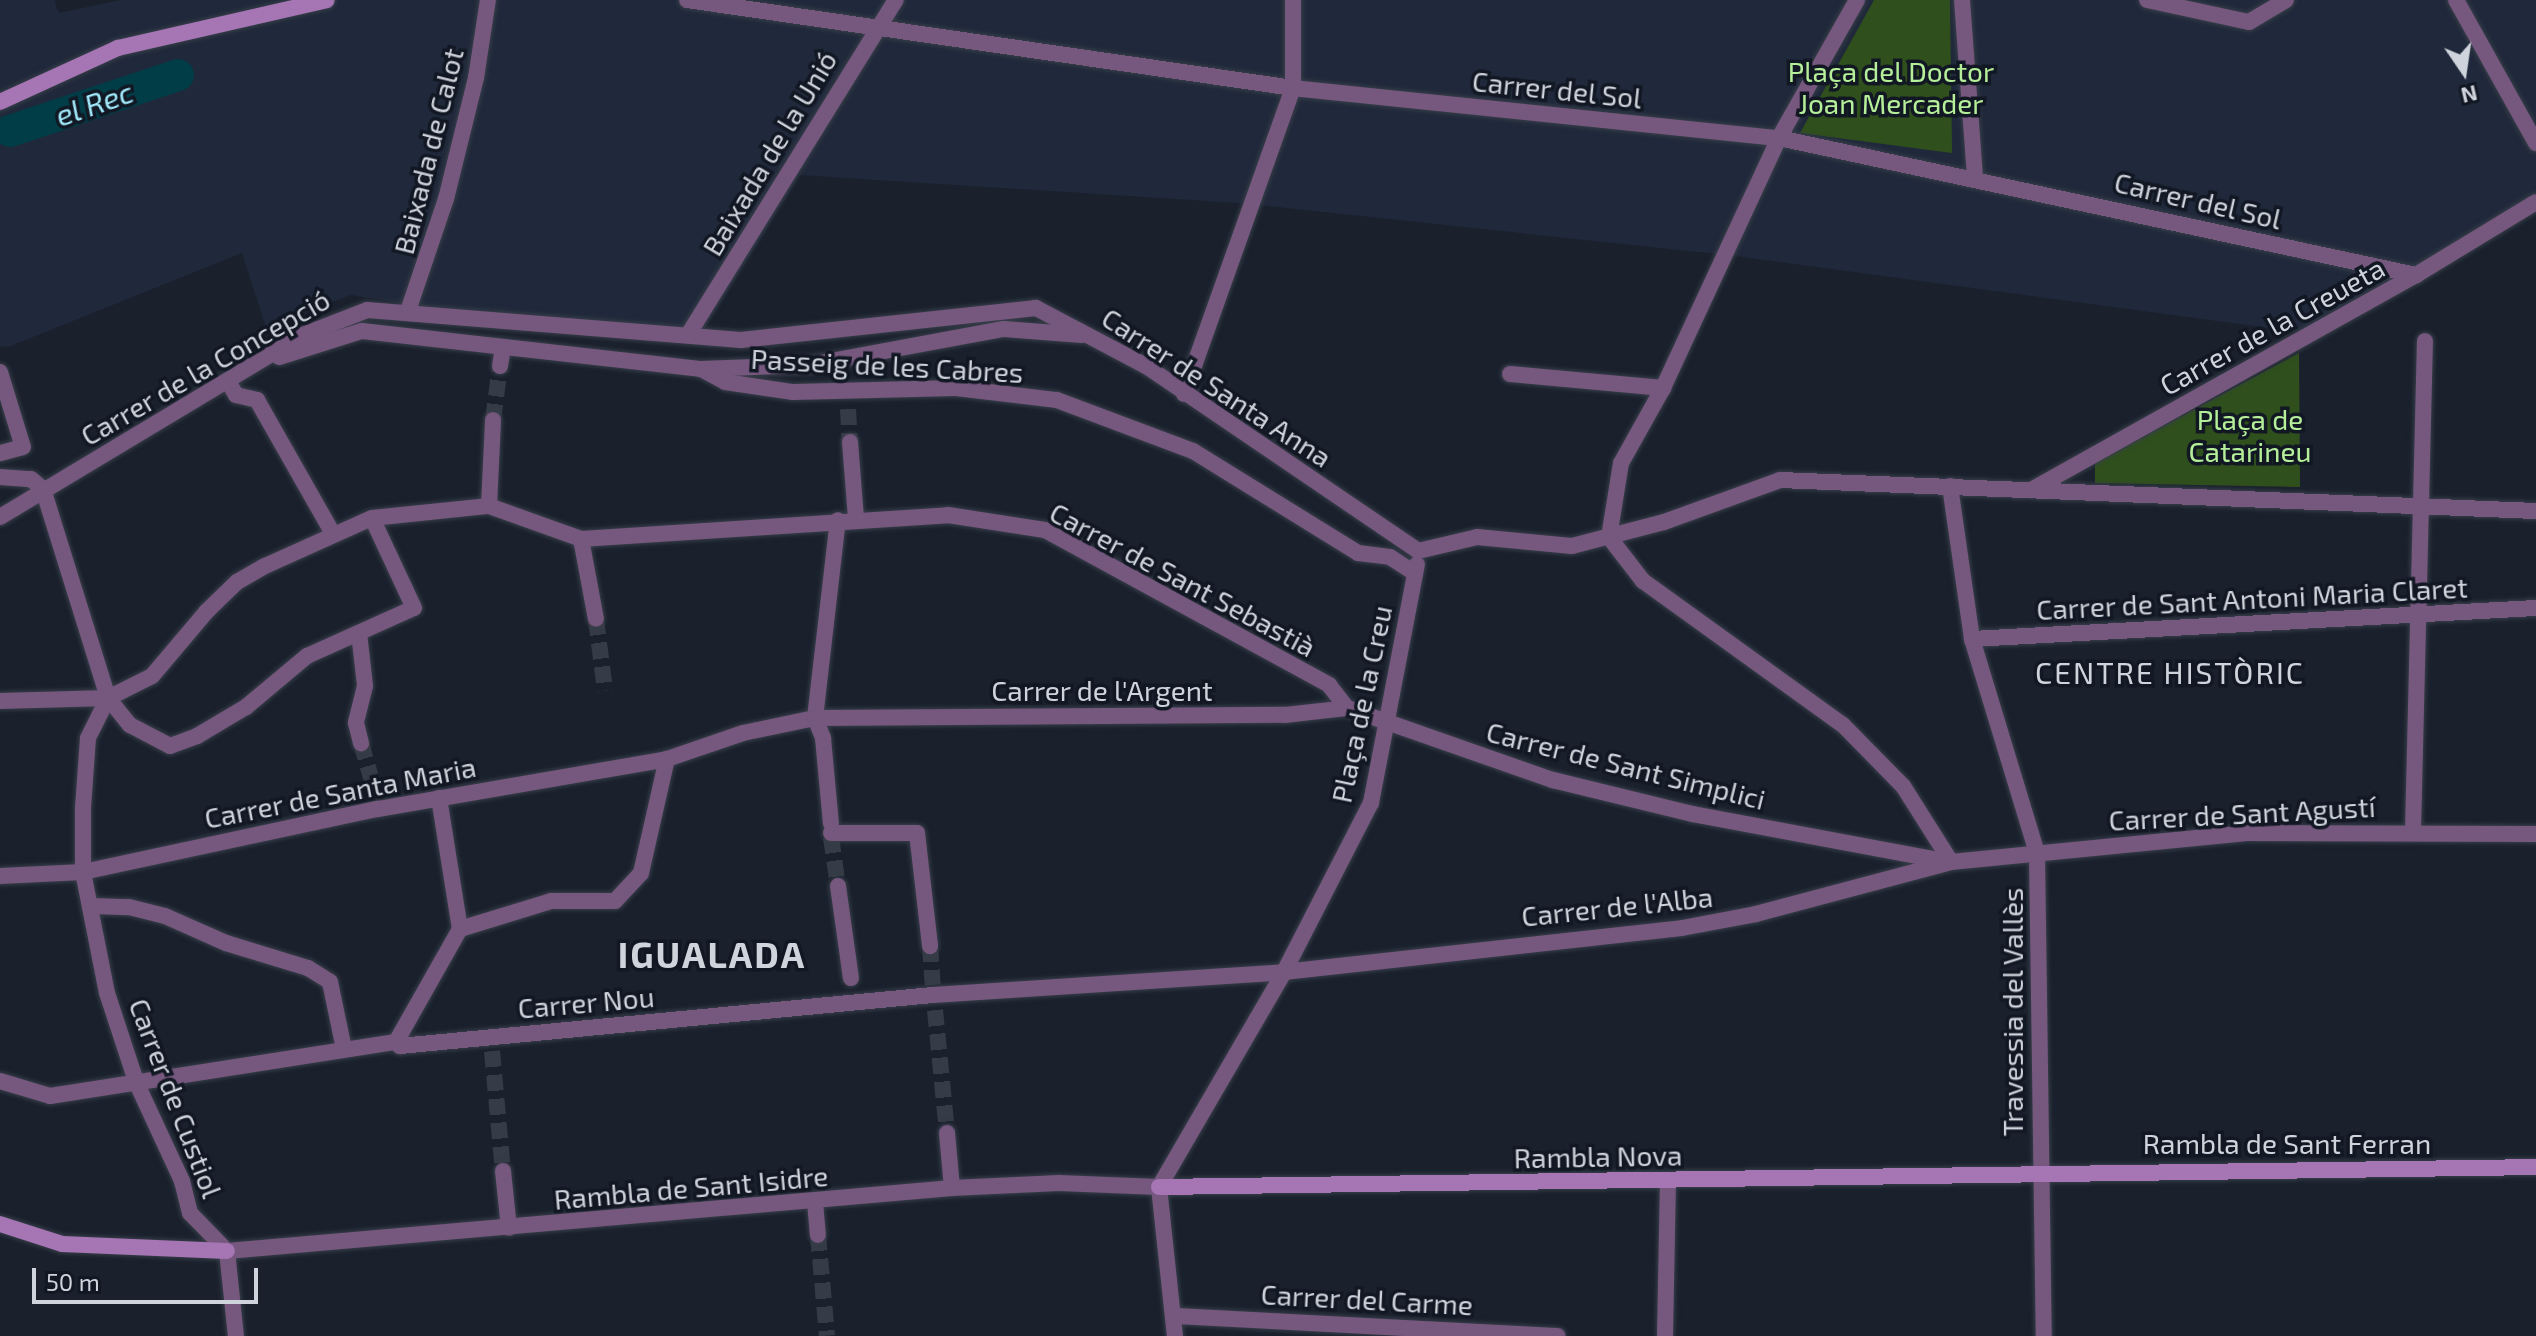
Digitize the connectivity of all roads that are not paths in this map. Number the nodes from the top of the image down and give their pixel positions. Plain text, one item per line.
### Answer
1 (327, 0) edge
2 (488, 0) edge
3 (687, 0) edge
4 (896, 0) edge
5 (1293, 0) edge
6 (1857, 0) edge
7 (1962, 0) edge
8 (2147, 0) edge
9 (2286, 0) edge
10 (2456, 0) edge
11 (875, 30) junction
12 (1293, 88) junction
13 (0, 102) edge
14 (1779, 138) junction
15 (2536, 143) edge
16 (1975, 176) junction
17 (2536, 202) edge
18 (2416, 275) junction
19 (408, 311) junction
20 (688, 335) junction
21 (1100, 340) junction
22 (2425, 341) dead end
23 (503, 348) junction
24 (262, 363) junction
25 (500, 366) tunnel mouth
26 (700, 369) junction
27 (0, 372) edge
28 (1510, 374) dead end
29 (229, 383) junction
30 (1663, 388) junction
31 (1184, 394) junction
32 (493, 420) tunnel mouth
33 (850, 442) tunnel mouth
34 (0, 453) edge
35 (0, 477) edge
36 (1950, 486) junction
37 (43, 489) junction
38 (2030, 490) junction
39 (489, 501) junction
40 (2424, 508) junction
41 (2536, 511) edge
42 (0, 517) edge
43 (372, 518) junction
44 (856, 518) junction
45 (838, 520) junction
46 (333, 534) junction
47 (1609, 537) junction
48 (581, 539) junction
49 (1418, 551) junction
50 (1415, 573) junction
51 (2536, 608) edge
52 (2421, 616) junction
53 (596, 619) tunnel mouth
54 (359, 633) junction
55 (1972, 639) junction
56 (108, 698) junction
57 (0, 701) edge
58 (1347, 708) junction
59 (815, 718) junction
60 (1386, 725) junction
61 (361, 743) tunnel mouth
62 (667, 759) junction
63 (439, 798) junction
64 (2413, 830) junction
65 (2536, 834) edge
66 (2037, 853) junction
67 (1951, 862) junction
68 (83, 872) junction
69 (0, 876) edge
70 (838, 886) tunnel mouth
71 (93, 906) junction
72 (460, 929) junction
73 (930, 946) tunnel mouth
74 (1284, 972) junction
75 (852, 991) junction
76 (396, 1042) junction
77 (344, 1049) junction
78 (0, 1081) edge
79 (137, 1084) junction
80 (947, 1133) tunnel mouth
81 (2536, 1167) edge
82 (503, 1171) tunnel mouth
83 (2038, 1171) junction
84 (1668, 1182) junction
85 (1159, 1187) junction
86 (952, 1188) junction
87 (815, 1202) junction
88 (0, 1224) edge
89 (509, 1228) junction
90 (818, 1235) tunnel mouth
91 (227, 1251) junction
92 (1175, 1316) junction
93 (236, 1336) edge
94 (1175, 1336) edge
95 (1557, 1336) edge
96 (1665, 1336) edge
97 (2044, 1336) edge

1 - 13 street
2 - 19 street, Baixada de Calot
3 - 11 street, Carrer del Sol
4 - 11 street, Baixada de la Unió
5 - 12 street
6 - 14 street
7 - 16 street
8 - 9 street
10 - 15 street
11 - 12 street, Carrer del Sol
11 - 20 street, Baixada de la Unió
12 - 14 street, Carrer del Sol
12 - 31 street
14 - 16 street, Carrer del Sol
14 - 30 street
16 - 18 street, Carrer del Sol
17 - 18 street, Carrer de la Creueta
18 - 38 street, Carrer de la Creueta
19 - 20 street, Carrer de la Concepció
19 - 24 street, Carrer de la Concepció
20 - 21 street, Carrer de Santa Anna
21 - 26 street, Passeig de les Cabres
21 - 31 street, Carrer de Santa Anna
22 - 40 street
23 - 24 street, Passeig de les Cabres
23 - 25 street
23 - 26 street, Passeig de les Cabres
24 - 29 street, Carrer de la Concepció
26 - 50 street, Passeig de les Cabres
27 - 34 street
28 - 30 street
29 - 37 street, Carrer de la Concepció
29 - 46 street
30 - 47 street
31 - 49 street, Carrer de Santa Anna
32 - 39 street
33 - 44 street
35 - 37 street
36 - 38 street
36 - 47 street
36 - 55 street, Travessia del Vallès
37 - 42 street, Carrer de la Concepció
37 - 56 street
38 - 40 street
39 - 43 street
39 - 48 street
40 - 41 street
40 - 52 street
43 - 46 street
43 - 54 street
44 - 45 street, Carrer de Sant Sebastià
44 - 58 street, Carrer de Sant Sebastià
45 - 48 street, Carrer de Sant Sebastià
45 - 59 street
46 - 56 street
47 - 49 street
47 - 67 street
48 - 53 street
49 - 50 street, Plaça de la Creu
50 - 60 street, Plaça de la Creu
51 - 52 street, Carrer de Sant Antoni Maria Claret
52 - 55 street, Carrer de Sant Antoni Maria Claret
52 - 64 street
54 - 56 street
54 - 61 street
55 - 66 street, Travessia del Vallès
56 - 57 street
56 - 68 street, Carrer de Custiol
58 - 59 street, Carrer de l'Argent
58 - 60 street, Carrer de l'Argent
59 - 62 street, Carrer de l'Argent
59 - 73 street
60 - 67 street, Carrer de Sant Simplici
60 - 74 street, Plaça de la Creu
62 - 63 street, Carrer de Santa Maria
62 - 72 street
63 - 68 street, Carrer de Santa Maria
63 - 72 street
64 - 65 street, Carrer de Sant Agustí
64 - 66 street, Carrer de Sant Agustí
66 - 67 street, Carrer de Sant Agustí
66 - 83 street, Travessia del Vallès
67 - 74 street, Carrer de l'Alba
68 - 69 street, Carrer de Santa Maria
68 - 71 street, Carrer de Custiol
70 - 75 street
71 - 77 street
71 - 79 street, Carrer de Custiol
72 - 76 street
74 - 75 street, Carrer Nou
74 - 85 street, Plaça de la Creu
75 - 76 street, Carrer Nou
76 - 77 street, Carrer Nou
77 - 79 street, Carrer Nou
78 - 79 street, Carrer Nou
79 - 91 street, Carrer de Custiol
80 - 86 street
81 - 83 street, Rambla de Sant Ferran
82 - 89 street
83 - 84 street, Rambla Nova
83 - 97 street, Travessia del Vallès
84 - 85 street, Rambla Nova
84 - 96 street
85 - 86 street, Rambla de Sant Isidre
85 - 92 street
86 - 87 street, Rambla de Sant Isidre
87 - 89 street, Rambla de Sant Isidre
87 - 90 street
88 - 91 street
89 - 91 street, Rambla de Sant Isidre
91 - 93 street
92 - 94 street
92 - 95 street, Carrer del Carme

